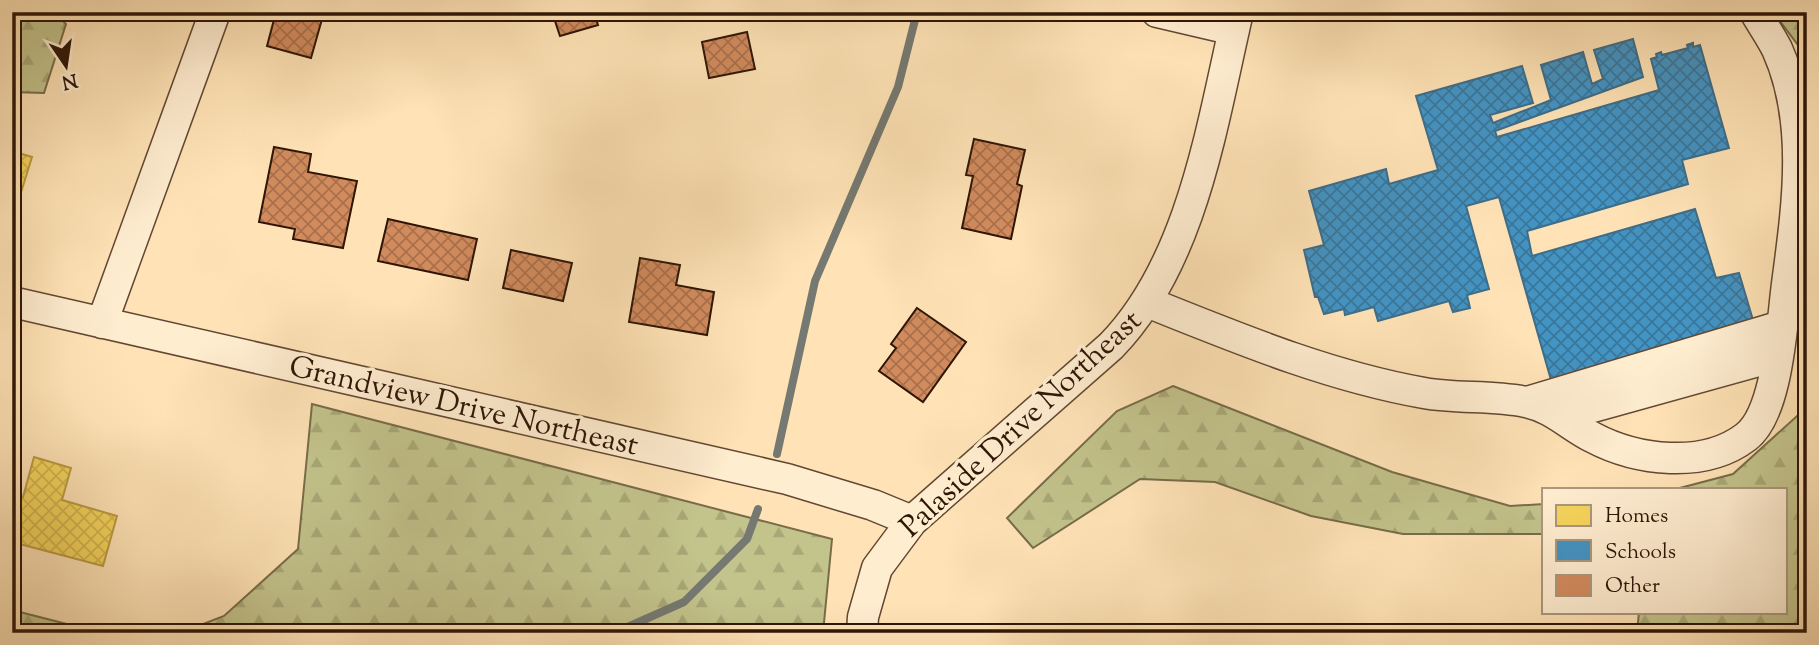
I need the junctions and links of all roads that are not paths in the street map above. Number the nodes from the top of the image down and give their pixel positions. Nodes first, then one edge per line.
1 (215, 12) edge
2 (1157, 12) edge
3 (1755, 12) edge
4 (1236, 21) edge
5 (12, 302) edge
6 (1147, 302) junction
7 (102, 323) junction
8 (1781, 326) junction
9 (1776, 356) junction
10 (1527, 402) junction
11 (1560, 416) junction
12 (912, 521) junction
13 (862, 633) edge

1 - 7 street
2 - 4 street
3 - 8 street
4 - 6 street, Palaside Drive Northeast
5 - 7 street, Grandview Drive Northeast
6 - 10 street
6 - 12 street, Palaside Drive Northeast
7 - 12 street, Grandview Drive Northeast
8 - 9 street
8 - 10 street
9 - 11 street
9 - 11 street
10 - 11 street
12 - 13 street, Palaside Drive Northeast

